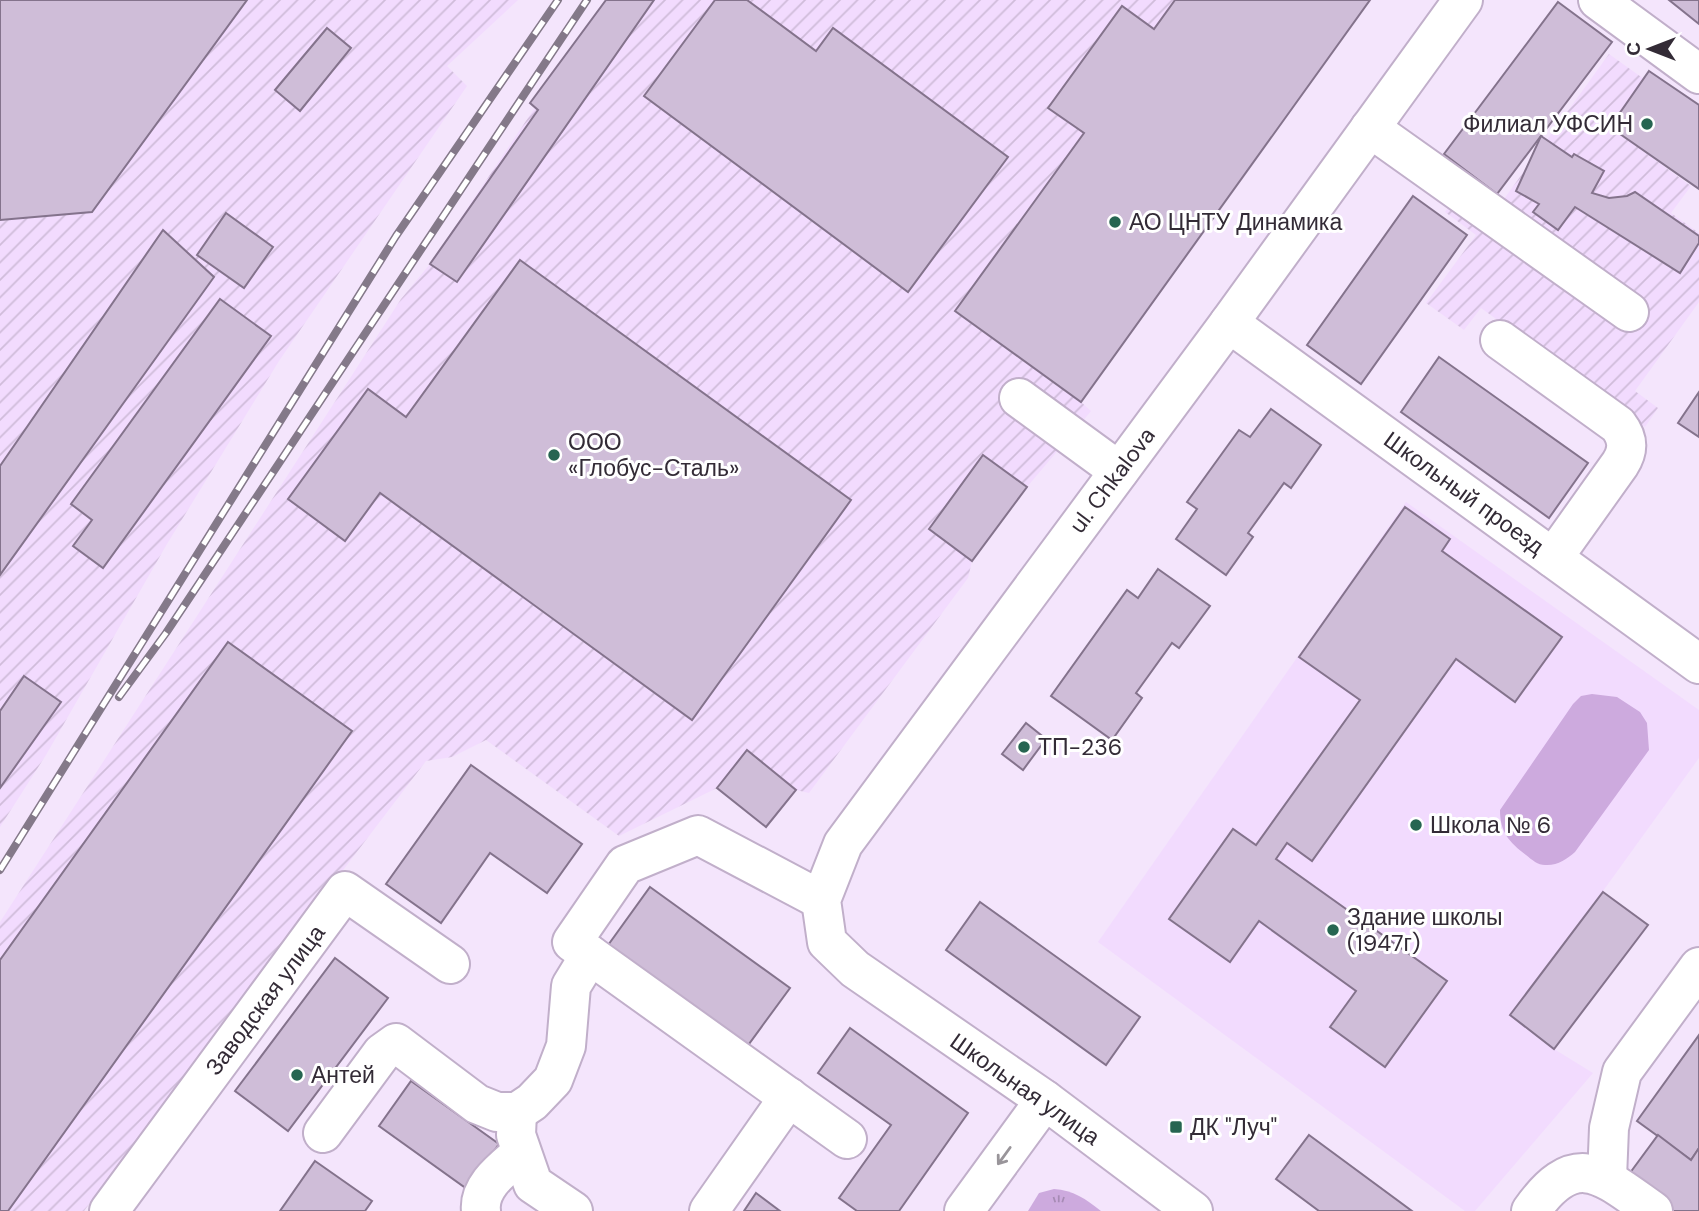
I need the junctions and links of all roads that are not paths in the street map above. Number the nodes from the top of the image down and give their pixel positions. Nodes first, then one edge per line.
1 (1464, 0) edge
2 (1598, 0) edge
3 (1699, 74) edge
4 (1370, 128) junction
5 (1629, 312) dead end
6 (1229, 323) junction
7 (1500, 340) dead end
8 (1018, 398) dead end
9 (1119, 471) junction
10 (1553, 558) junction
11 (1699, 664) edge
12 (821, 900) junction
13 (581, 948) junction
14 (450, 964) dead end
15 (1699, 967) edge
16 (855, 969) joint
17 (789, 1097) junction
18 (1045, 1100) junction
19 (517, 1112) junction
20 (323, 1133) dead end
21 (847, 1139) dead end
22 (521, 1153) junction
23 (1607, 1178) junction
24 (971, 1208) edge
25 (476, 1210) edge
26 (109, 1211) edge
27 (573, 1211) edge
28 (709, 1211) edge
29 (1193, 1211) edge
30 (1531, 1211) edge
31 (1653, 1211) edge

1 - 4 street, ul. Chkalova
2 - 3 street
4 - 5 street
4 - 6 street, ul. Chkalova
6 - 9 street, ul. Chkalova
6 - 10 street, Школьный проезд
7 - 10 street
8 - 9 street
9 - 12 street, ul. Chkalova
10 - 11 street, Школьный проезд
12 - 13 street
12 - 16 street, ul. Chkalova
13 - 17 street
13 - 19 street
14 - 26 street, Заводская улица
15 - 23 street
16 - 18 street, Школьная улица
17 - 21 street
17 - 28 street
18 -> 24 street
18 - 29 street, Школьная улица
19 - 20 street
19 - 22 street
22 - 25 street
22 - 27 street
23 - 30 street
23 - 31 street

